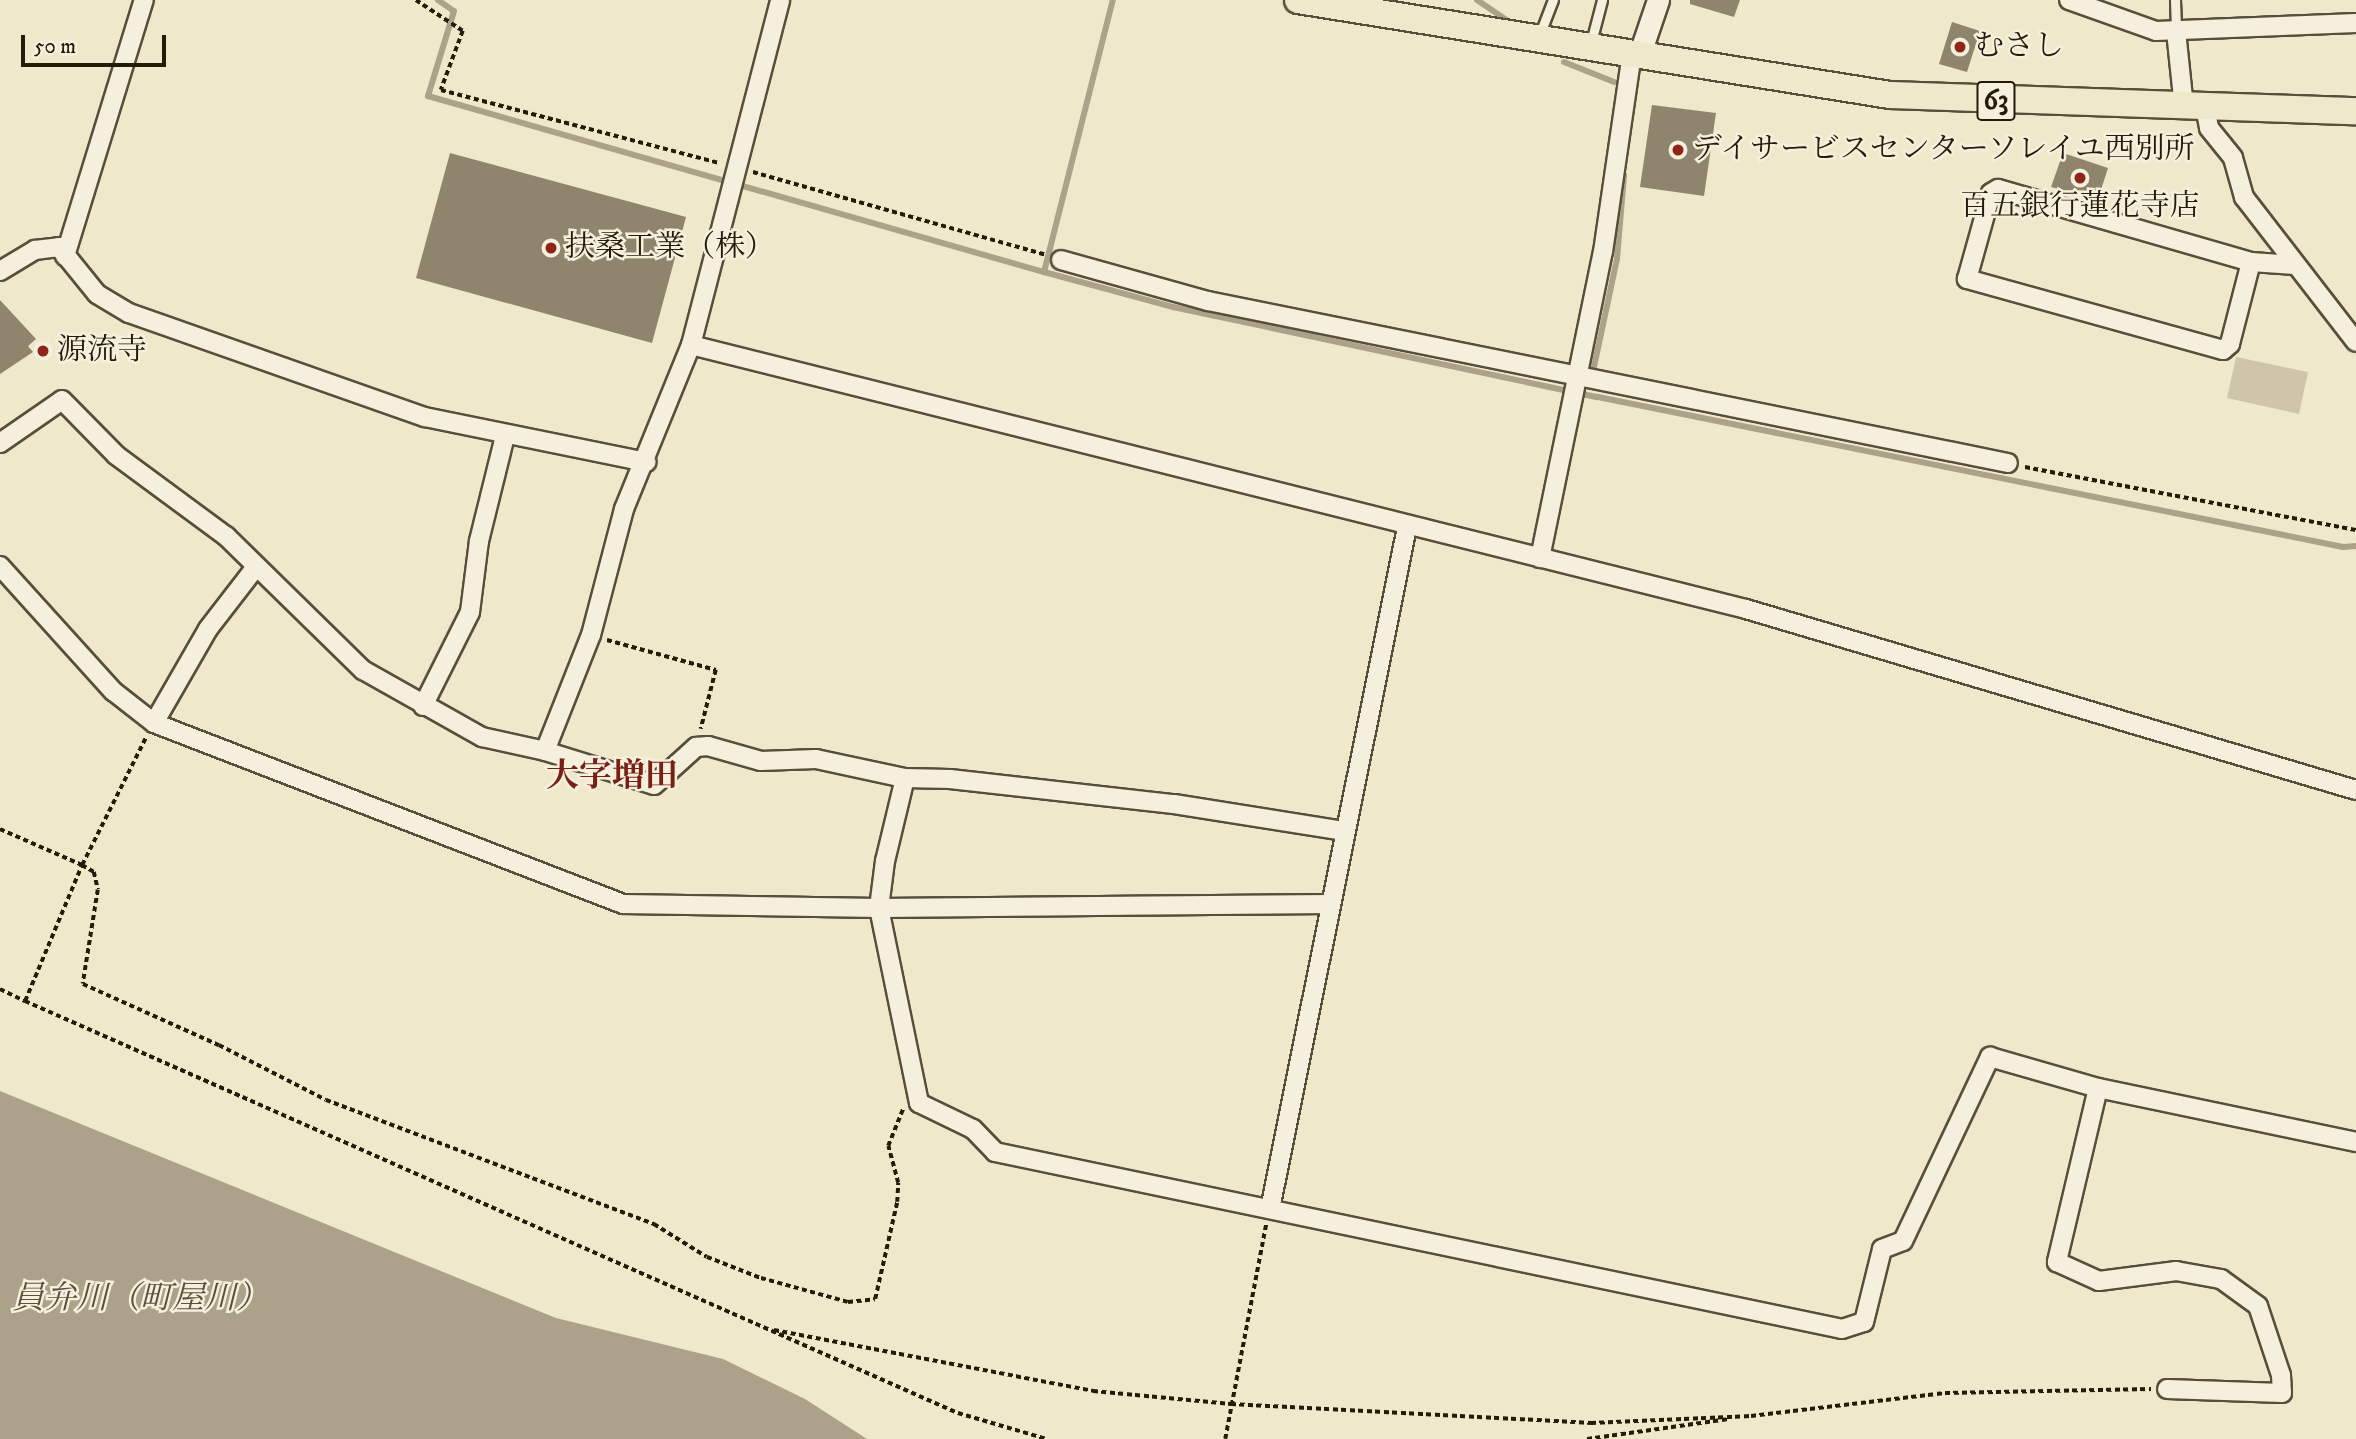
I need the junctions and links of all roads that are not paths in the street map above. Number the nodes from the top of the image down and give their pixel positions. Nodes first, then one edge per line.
1 (144, 0) edge
2 (780, 0) edge
3 (1298, 0) edge
4 (1553, 0) edge
5 (1602, 0) edge
6 (1658, 0) edge
7 (2069, 0) edge
8 (2175, 0) edge
9 (2356, 23) edge
10 (2176, 31) junction
11 (1538, 37) junction
12 (1590, 46) junction
13 (1636, 52) junction
14 (2194, 107) junction
15 (2356, 111) edge
16 (65, 256) junction
17 (1061, 260) dead end
18 (2251, 262) junction
19 (2295, 265) junction
20 (0, 271) edge
21 (2356, 342) edge
22 (691, 345) junction
23 (1577, 378) junction
24 (505, 436) junction
25 (0, 443) edge
26 (646, 462) junction
27 (2008, 464) road end
28 (1407, 527) junction
29 (1540, 558) junction
30 (0, 566) edge
31 (256, 567) junction
32 (423, 706) junction
33 (153, 723) junction
34 (545, 751) junction
35 (905, 778) junction
36 (2356, 790) edge
37 (1345, 831) junction
38 (1331, 904) junction
39 (879, 908) junction
40 (2098, 1088) junction
41 (2356, 1142) edge
42 (1270, 1209) junction
43 (2167, 1389) road end

1 - 16 street
2 - 22 street
3 - 11 main road, 63
4 - 11 lane
5 - 12 lane
6 - 13 street
7 - 10 street
8 - 10 lane
9 - 10 street
10 - 14 street
11 - 12 main road, 63
12 - 13 main road, 63
13 - 14 main road, 63
13 - 23 street
14 - 15 main road, 63
14 - 19 street
16 - 20 street
16 - 24 street
17 - 23 street
18 - 18 street
18 - 19 street
19 - 21 street
22 - 26 street
22 - 28 street
23 - 27 street
23 - 29 street
24 - 26 street
24 - 32 street
25 - 31 street
26 - 34 street
28 - 29 street
28 - 37 street
29 - 36 street
30 - 33 street
31 - 32 street
31 - 33 street
32 - 34 street
33 - 39 street
34 - 35 street
35 - 37 street
35 - 39 street
37 - 38 street
38 - 39 street
38 - 42 street
39 - 42 street
40 - 41 street
40 - 42 street
40 - 43 street

